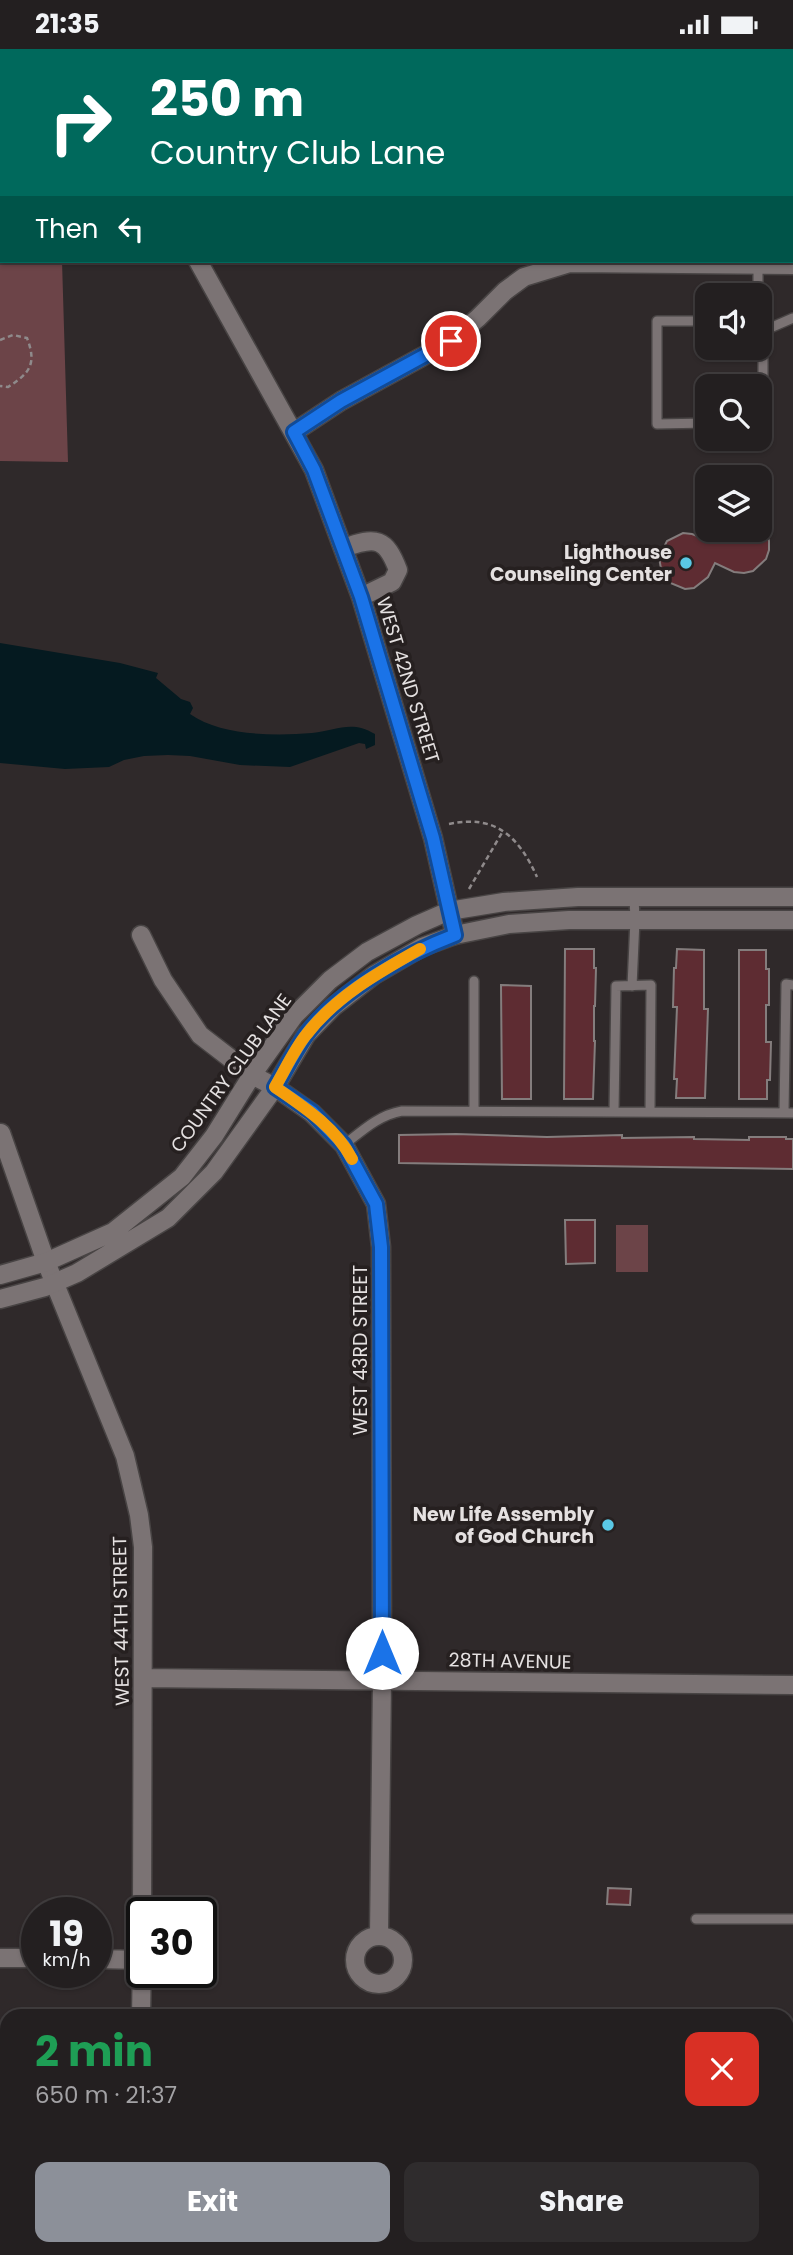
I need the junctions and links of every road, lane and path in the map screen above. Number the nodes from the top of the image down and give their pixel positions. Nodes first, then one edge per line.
1 (199, 263) edge
2 (791, 264) edge
3 (758, 265) junction
4 (758, 283) edge
5 (793, 318) edge
6 (695, 321) edge
7 (0, 340) edge
8 (763, 374) edge
9 (0, 386) edge
10 (695, 423) edge
11 (294, 432) junction
12 (344, 548) junction
13 (361, 597) junction
14 (449, 824) dead end
15 (503, 831) junction
16 (537, 877) dead end
17 (469, 889) dead end
18 (634, 897) junction
19 (793, 897) edge
20 (449, 911) junction
21 (793, 919) edge
22 (635, 920) junction
23 (455, 935) junction
24 (142, 936) dead end
25 (474, 981) dead end
26 (793, 985) edge
27 (632, 986) junction
28 (252, 1075) junction
29 (275, 1087) junction
30 (474, 1111) junction
31 (614, 1111) junction
32 (650, 1112) junction
33 (789, 1113) edge
34 (1, 1133) edge
35 (344, 1145) junction
36 (46, 1262) junction
37 (0, 1275) edge
38 (55, 1283) junction
39 (0, 1299) edge
40 (143, 1678) junction
41 (382, 1680) junction
42 (793, 1685) edge
43 (142, 1897) edge
44 (696, 1919) dead end
45 (793, 1919) edge
46 (379, 1935) dead end
47 (0, 1958) edge
48 (21, 1958) edge
49 (142, 1988) edge
50 (141, 2009) edge

1 - 11 street, WEST 42ND STREET
2 - 3 street
3 - 4 lane
3 - 11 street
5 - 8 lane
6 - 10 lane
7 - 9 path
11 - 12 street, WEST 42ND STREET
12 - 13 street, WEST 42ND STREET
12 - 13 street
13 - 20 street, WEST 42ND STREET
14 - 15 path
15 - 16 path
15 - 17 path
18 - 19 street, COUNTRY CLUB LANE
18 - 20 street, COUNTRY CLUB LANE
18 - 22 lane
20 - 23 street, WEST 42ND STREET
20 - 28 street, COUNTRY CLUB LANE
21 - 22 street, COUNTRY CLUB LANE
22 - 23 street, COUNTRY CLUB LANE
22 - 27 lane
23 - 29 street, COUNTRY CLUB LANE
24 - 28 street, WEST 43RD STREET
25 - 30 lane
26 - 33 lane
27 - 31 lane
27 - 32 lane
28 - 29 street, WEST 43RD STREET
28 - 36 street, COUNTRY CLUB LANE
29 - 35 street, WEST 43RD STREET
29 - 38 street, COUNTRY CLUB LANE
30 - 31 lane
30 - 35 lane
31 - 32 lane
32 - 33 lane
34 - 36 street, WEST 44TH STREET
35 - 41 street, WEST 43RD STREET
36 - 37 street, COUNTRY CLUB LANE
36 - 38 street, WEST 44TH STREET
38 - 39 street, COUNTRY CLUB LANE
38 - 40 street, WEST 44TH STREET
40 - 41 street, 28TH AVENUE
40 - 43 street, WEST 44TH STREET
41 - 42 street, 28TH AVENUE
41 - 46 street, WEST 43RD STREET
44 - 45 lane
47 - 48 street
49 - 50 street

